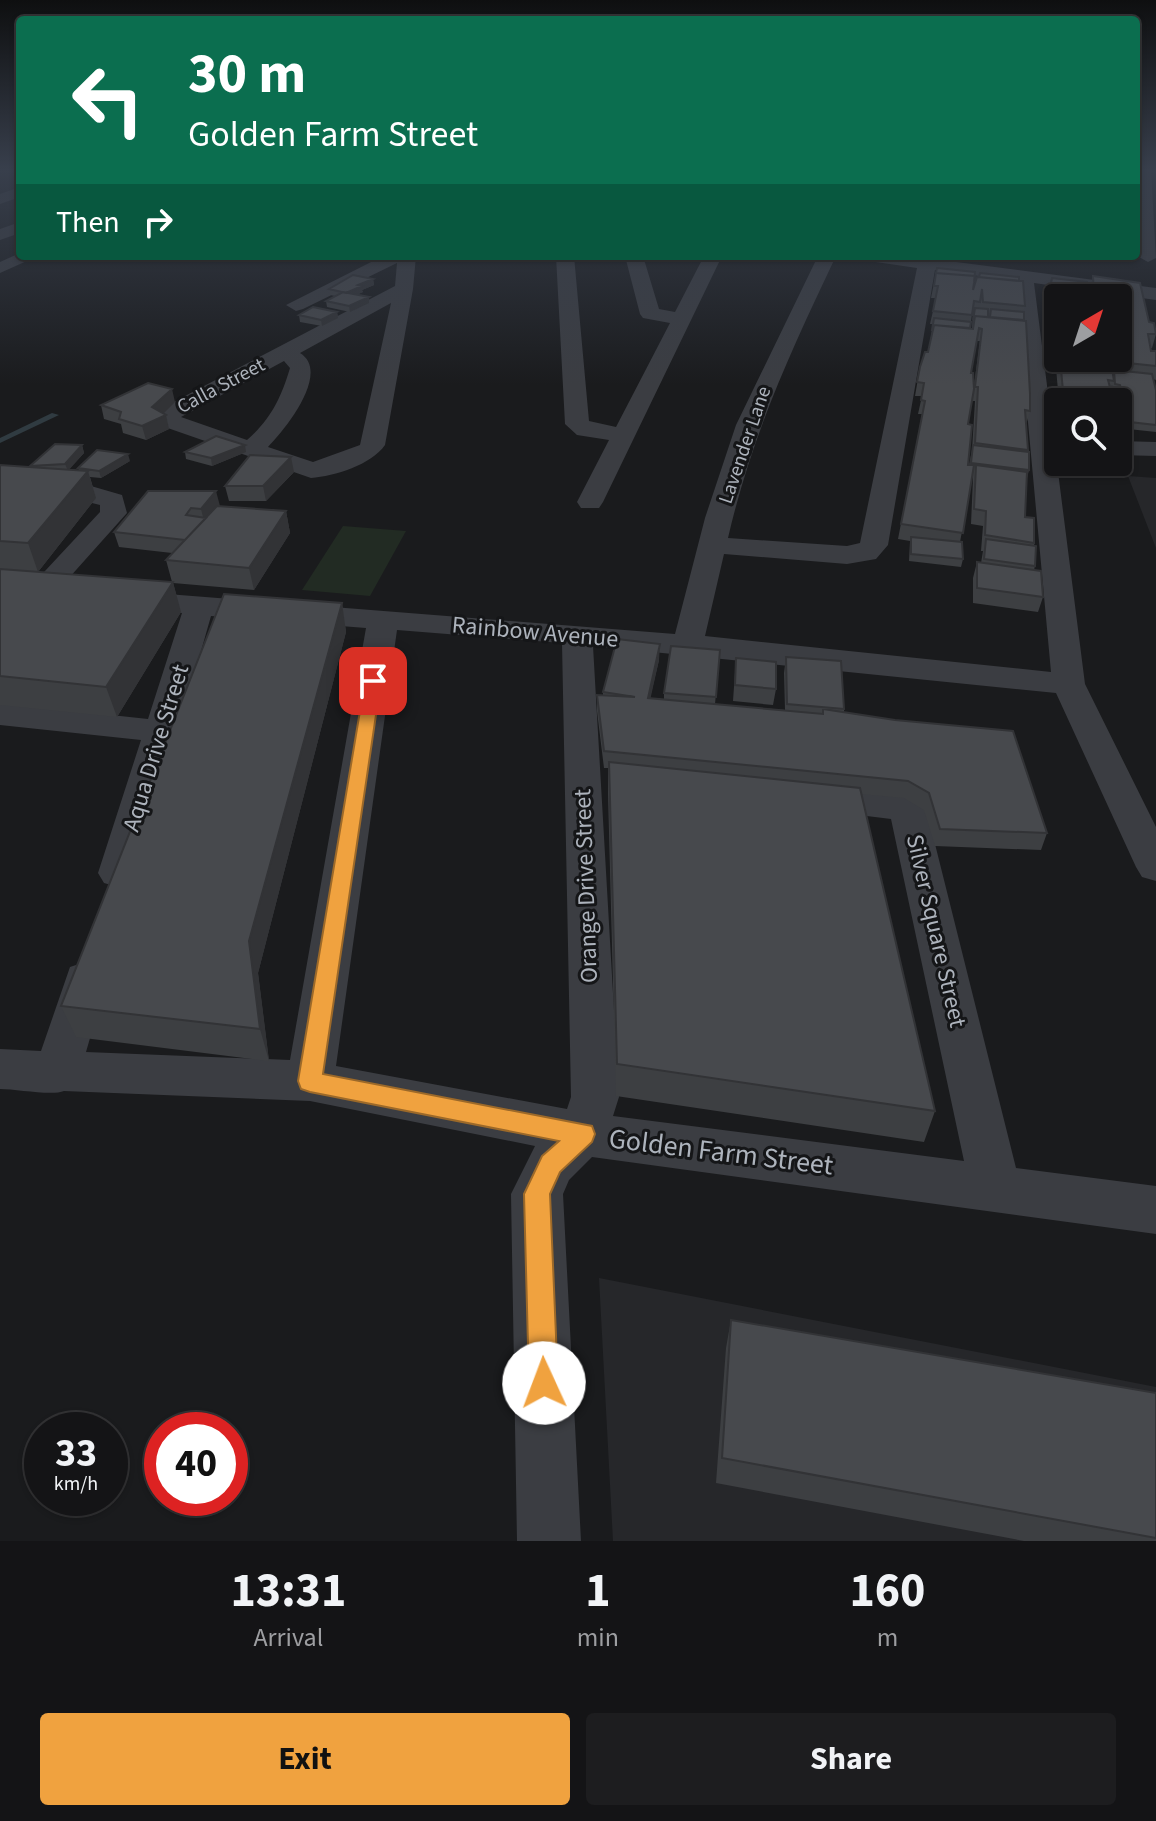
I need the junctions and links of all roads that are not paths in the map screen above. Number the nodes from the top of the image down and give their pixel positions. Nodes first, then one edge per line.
1 (19, 260) edge
2 (389, 260) edge
3 (407, 260) edge
4 (565, 260) edge
5 (635, 260) edge
6 (711, 260) edge
7 (825, 260) edge
8 (898, 260) edge
9 (927, 264) junction
10 (0, 268) edge
11 (1024, 277) junction
12 (404, 289) junction
13 (1155, 300) edge
14 (296, 305) dead end
15 (684, 319) junction
16 (284, 352) junction
17 (1044, 407) edge
18 (623, 435) junction
19 (1132, 448) edge
20 (1156, 449) edge
21 (250, 450) junction
22 (1052, 476) edge
23 (0, 487) edge
24 (590, 502) dead end
25 (712, 545) junction
26 (73, 595) edge
27 (104, 598) edge
28 (199, 606) junction
29 (383, 619) junction
30 (577, 636) junction
31 (688, 644) junction
32 (1069, 684) junction
33 (0, 714) edge
34 (160, 731) junction
35 (783, 795) edge
36 (1156, 867) edge
37 (0, 1069) edge
38 (57, 1074) junction
39 (310, 1081) junction
40 (583, 1134) junction
41 (995, 1187) junction
42 (1156, 1210) edge
43 (549, 1541) edge

1 - 10 street
2 - 14 street
3 - 12 street, Calla Street
4 - 18 street
5 - 15 street
6 - 15 street
7 - 25 street, Lavender Lane
8 - 9 street
9 - 11 street
9 - 25 street
11 - 13 street
11 - 17 street
12 - 16 street, Calla Street
12 - 21 street, Calla Street
15 - 18 street
16 - 21 street
16 - 21 street, Calla Street
18 - 24 street
19 - 20 street
22 - 32 street
23 - 26 street
25 - 31 street, Lavender Lane
27 - 28 street, Rainbow Avenue
28 - 29 street, Rainbow Avenue
28 - 34 street, Aqua Drive Street
29 - 30 street, Rainbow Avenue
29 - 39 street
30 - 31 street, Rainbow Avenue
30 - 40 street, Orange Drive Street
31 - 32 street, Rainbow Avenue
32 - 36 street
33 - 34 street
34 - 38 street, Aqua Drive Street
35 - 41 street, Silver Square Street
37 - 38 street, Golden Farm Street
38 - 39 street, Golden Farm Street
39 - 40 street, Golden Farm Street
40 - 41 street, Golden Farm Street
40 - 43 street
41 - 42 street, Golden Farm Street

